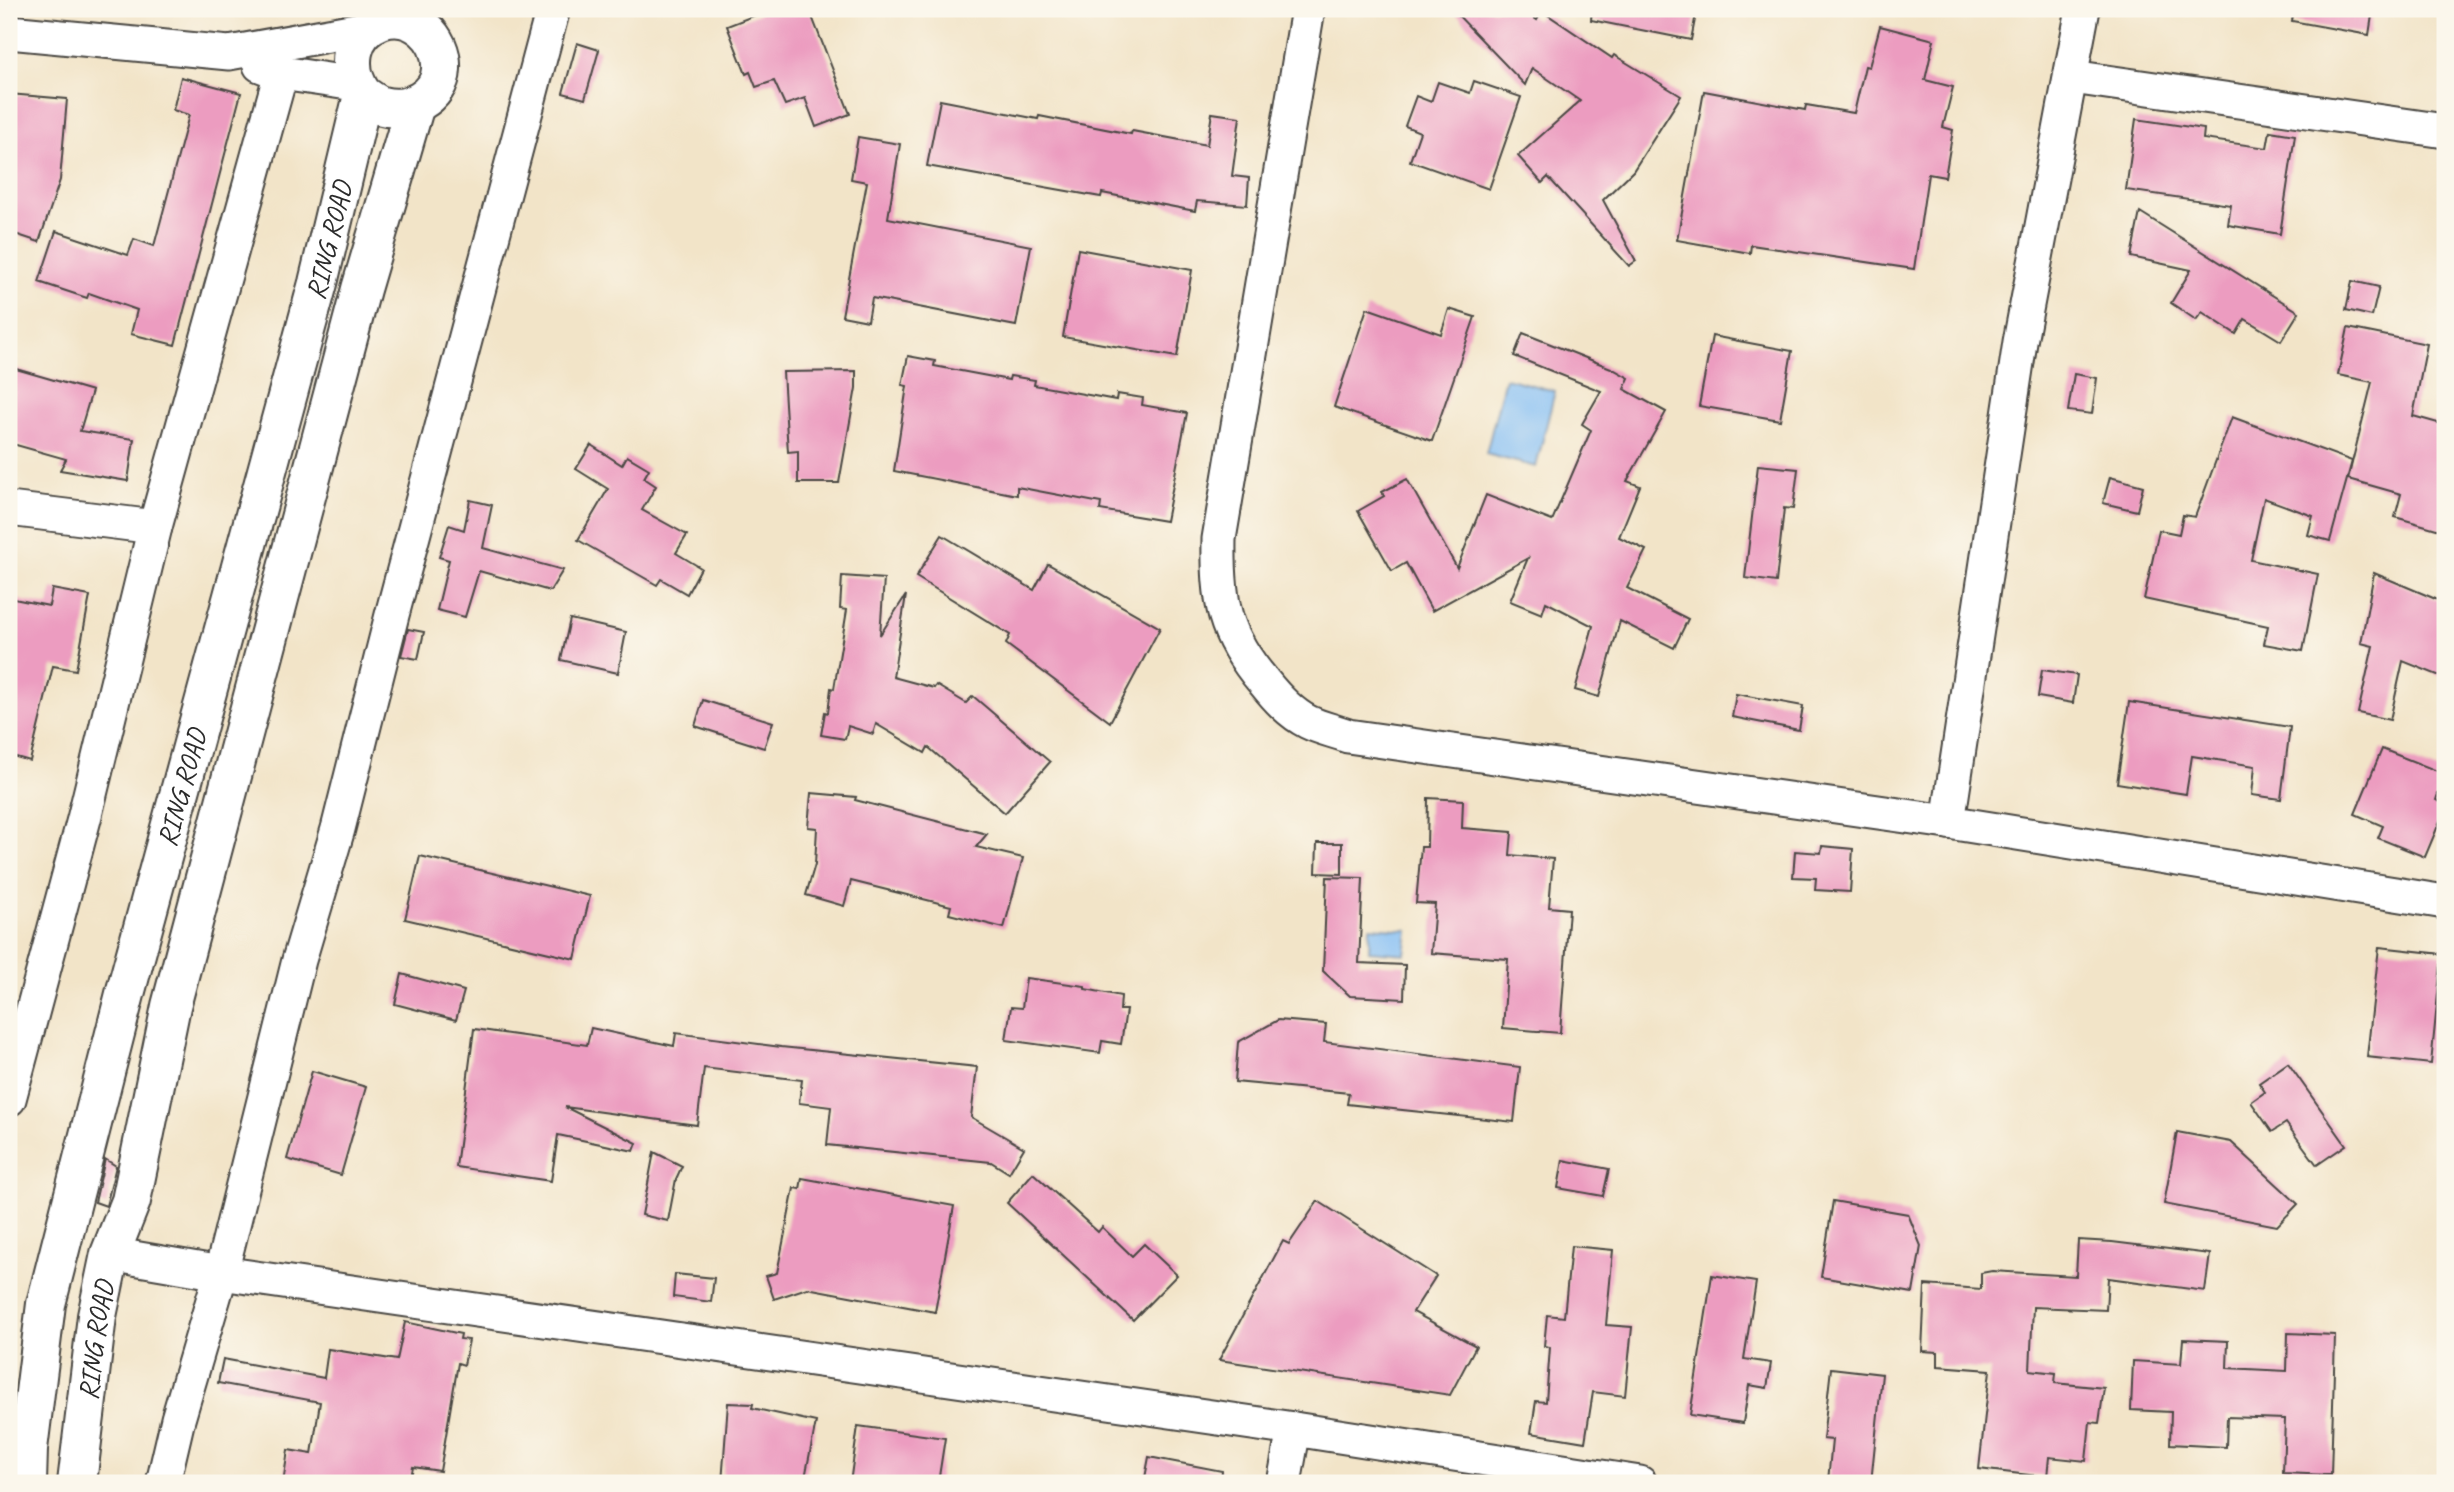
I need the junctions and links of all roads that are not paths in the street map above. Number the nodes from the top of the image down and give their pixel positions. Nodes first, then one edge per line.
1 (10, 9) edge
2 (553, 9) edge
3 (1308, 9) edge
4 (2083, 9) edge
5 (9, 16) edge
6 (378, 19) edge
7 (431, 20) edge
8 (9, 32) edge
9 (229, 53) junction
10 (281, 73) junction
11 (2072, 77) junction
12 (359, 90) junction
13 (415, 105) junction
14 (2445, 131) edge
15 (9, 509) edge
16 (155, 527) junction
17 (1948, 822) junction
18 (2445, 902) edge
19 (9, 1099) edge
20 (110, 1254) junction
21 (221, 1273) junction
22 (1294, 1429) junction
23 (27, 1483) edge
24 (78, 1483) edge
25 (163, 1483) edge
26 (1284, 1483) edge
27 (1640, 1483) edge

1 - 5 street
2 - 21 street
3 - 17 street
4 - 11 street
6 - 7 main road, RING ROAD
6 - 9 street
6 - 12 main road, RING ROAD
7 - 13 main road, RING ROAD
8 - 9 street
9 - 10 street
10 - 12 street
10 - 16 street
11 - 14 street
11 - 17 street
12 - 13 main road
12 - 23 main road, RING ROAD
13 - 20 main road, RING ROAD
15 - 16 street
16 - 19 street
17 - 18 street
20 - 21 street
20 - 24 main road, RING ROAD
21 - 22 street
21 - 25 street
22 - 26 street
22 - 27 street

